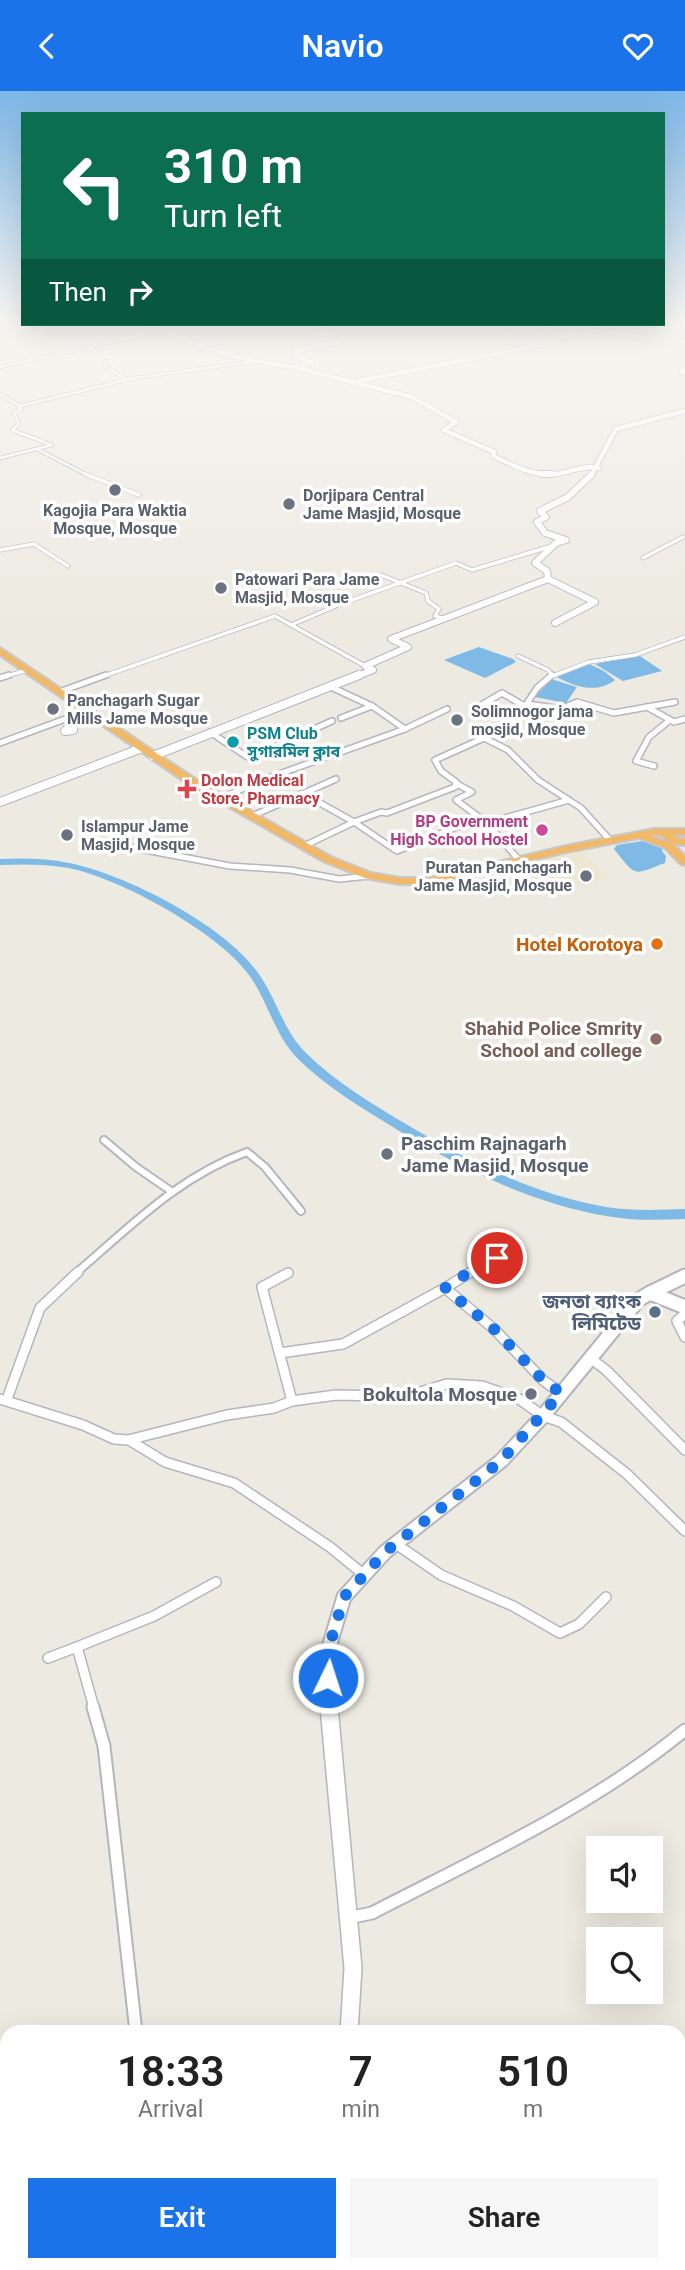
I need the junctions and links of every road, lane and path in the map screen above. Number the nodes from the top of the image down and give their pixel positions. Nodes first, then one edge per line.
1 (17, 422) edge
2 (455, 422) edge
3 (644, 422) edge
4 (37, 449) junction
5 (0, 458) edge
6 (599, 468) junction
7 (139, 495) dead end
8 (684, 540) edge
9 (552, 546) junction
10 (0, 550) edge
11 (643, 558) dead end
12 (68, 566) dead end
13 (382, 575) dead end
14 (548, 579) junction
15 (403, 583) junction
16 (441, 618) junction
17 (555, 623) dead end
18 (290, 625) junction
19 (685, 637) edge
20 (0, 651) edge
21 (518, 656) dead end
22 (364, 669) junction
23 (28, 670) junction
24 (552, 675) junction
25 (0, 678) edge
26 (331, 687) junction
27 (59, 692) junction
28 (675, 702) dead end
29 (372, 706) junction
30 (526, 706) junction
31 (478, 707) dead end
32 (647, 708) junction
33 (447, 709) dead end
34 (87, 711) junction
35 (341, 718) dead end
36 (685, 719) edge
37 (670, 720) junction
38 (332, 721) dead end
39 (58, 722) junction
40 (67, 729) dead end
41 (405, 729) junction
42 (210, 732) junction
43 (484, 738) junction
44 (0, 743) edge
45 (142, 748) junction
46 (153, 756) junction
47 (654, 767) dead end
48 (336, 779) dead end
49 (457, 784) junction
50 (302, 793) junction
51 (221, 798) junction
52 (569, 800) junction
53 (0, 802) edge
54 (252, 816) junction
55 (354, 822) junction
56 (487, 823) junction
57 (678, 836) edge
58 (646, 838) junction
59 (610, 840) junction
60 (124, 846) dead end
61 (304, 846) junction
62 (519, 860) junction
63 (685, 862) edge
64 (369, 876) junction
65 (104, 1140) dead end
66 (171, 1191) junction
67 (300, 1211) dead end
68 (288, 1273) dead end
69 (516, 1275) dead end
70 (685, 1276) edge
71 (445, 1288) junction
72 (650, 1293) junction
73 (685, 1307) edge
74 (685, 1314) edge
75 (685, 1337) edge
76 (280, 1353) junction
77 (589, 1358) junction
78 (561, 1393) junction
79 (3, 1399) edge
80 (292, 1401) junction
81 (543, 1416) junction
82 (128, 1440) junction
83 (685, 1450) edge
84 (685, 1531) edge
85 (396, 1543) junction
86 (363, 1574) junction
87 (216, 1582) dead end
88 (606, 1597) dead end
89 (77, 1647) junction
90 (48, 1658) dead end
91 (685, 1730) edge
92 (348, 1918) junction
93 (135, 2025) edge
94 (349, 2025) edge

1 - 4 street
2 - 6 street
3 - 6 street
4 - 5 street
4 - 7 street
6 - 9 street
8 - 11 street
9 - 14 street
9 - 15 street
10 - 12 street
13 - 15 street
14 - 16 street
14 - 17 street
15 - 16 street
15 - 18 street
16 - 22 street
18 - 22 street
18 - 27 street
19 - 24 street
20 - 23 highway
21 - 24 street
22 - 26 street
23 - 25 street
23 - 27 highway
24 - 30 street
26 - 29 street
26 - 42 street
27 - 34 highway
28 - 32 street
29 - 35 street
29 - 41 street
30 - 31 street
30 - 32 street
30 - 43 street
32 - 37 street
33 - 41 street
34 - 39 street
34 - 45 highway
36 - 37 street
37 - 47 street
38 - 42 street
39 - 40 street
39 - 44 street
41 - 51 street
42 - 46 street
43 - 49 street
43 - 52 street
45 - 46 highway
45 - 53 street
46 - 51 highway
48 - 50 street
49 - 55 street
49 - 56 street
50 - 54 street
50 - 55 street
51 - 54 highway
52 - 56 street
52 - 59 street
54 - 61 highway
55 - 56 street
55 - 61 street
56 - 62 street
57 - 58 highway
58 - 59 highway
58 - 63 highway
59 - 62 highway
60 - 64 street
61 - 64 highway
62 - 64 highway
65 - 66 street
66 - 67 street
66 - 79 street
68 - 76 street
69 - 71 street
70 - 72 street
71 - 76 street
71 - 78 street
72 - 73 street
72 - 77 street
74 - 75 street
76 - 80 street
77 - 78 street
77 - 83 street
78 - 81 street
79 - 82 street
80 - 81 street
80 - 82 street
81 - 84 street
81 - 85 street
82 - 86 street
85 - 86 street
85 - 88 street
86 - 92 street
87 - 89 street
89 - 90 street
89 - 93 street
91 - 92 street
92 - 94 street

